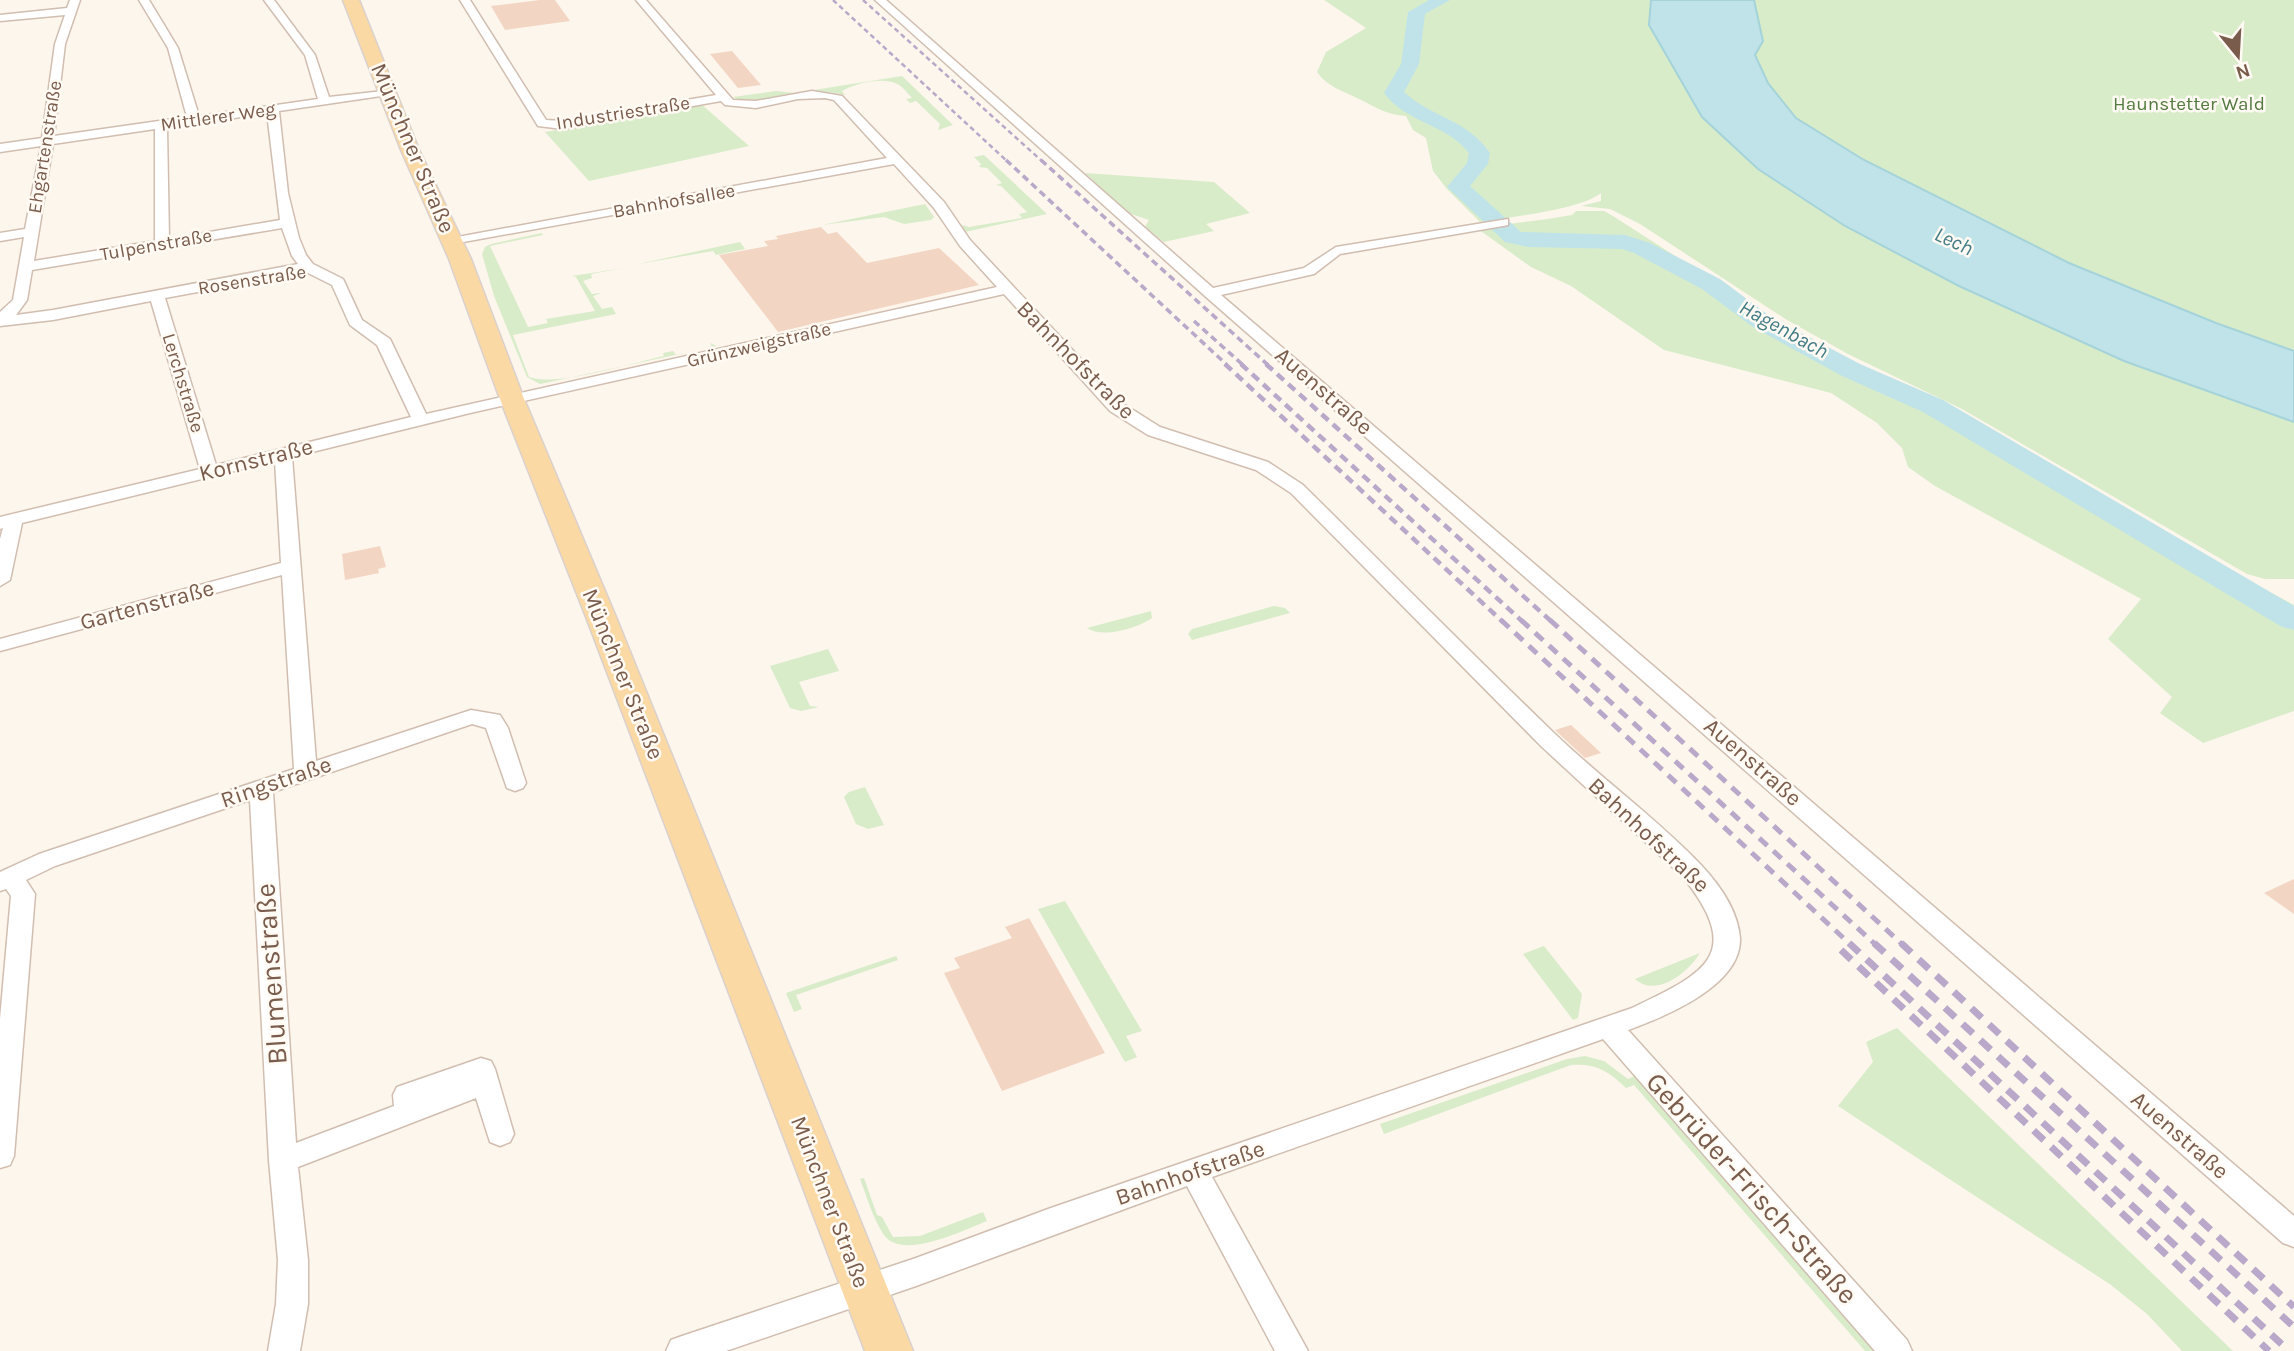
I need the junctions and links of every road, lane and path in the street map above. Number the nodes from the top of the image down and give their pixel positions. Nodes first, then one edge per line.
1 (144, 0) edge
2 (269, 0) edge
3 (351, 0) edge
4 (465, 0) edge
5 (641, 0) edge
6 (880, 0) edge
7 (73, 6) edge
8 (0, 18) edge
9 (388, 93) junction
10 (722, 97) junction
11 (325, 102) junction
12 (273, 109) junction
13 (194, 120) junction
14 (162, 125) junction
15 (48, 141) junction
16 (0, 148) edge
17 (896, 160) junction
18 (1503, 222) dead end
19 (288, 223) junction
20 (32, 232) junction
21 (0, 237) edge
22 (452, 242) junction
23 (162, 244) junction
24 (26, 267) junction
25 (307, 267) junction
26 (1007, 289) junction
27 (1210, 293) junction
28 (157, 296) junction
29 (0, 320) edge
30 (512, 399) junction
31 (421, 420) junction
32 (283, 453) junction
33 (209, 471) junction
34 (7, 521) edge
35 (293, 566) junction
36 (0, 580) edge
37 (0, 645) edge
38 (306, 772) junction
39 (515, 783) dead end
40 (261, 787) junction
41 (5, 880) edge
42 (1608, 1026) junction
43 (500, 1135) dead end
44 (0, 1156) edge
45 (283, 1160) junction
46 (1194, 1171) junction
47 (2294, 1234) edge
48 (863, 1289) junction
49 (284, 1351) edge
50 (682, 1351) edge
51 (889, 1351) edge
52 (1292, 1351) edge
53 (1896, 1351) edge

1 - 13 street
2 - 11 street
3 - 9 main road, Münchner Straße
4 - 10 street, Industriestraße
5 - 10 street, Industriestraße
6 - 27 street, Auenstraße
7 - 8 street
7 - 15 street, Ehgartenstraße
9 - 11 street, Mittlerer Weg
9 - 22 main road, Münchner Straße
10 - 17 street, Bahnhofstraße
11 - 12 street, Mittlerer Weg
12 - 13 street, Mittlerer Weg
12 - 19 street
13 - 14 street, Mittlerer Weg
14 - 15 street, Mittlerer Weg
14 - 23 street
15 - 16 street, Mittlerer Weg
15 - 20 street, Ehgartenstraße
17 - 22 street, Bahnhofsallee
17 - 26 street, Bahnhofstraße
18 - 27 street
19 - 23 street, Tulpenstraße
19 - 25 street
20 - 21 street
20 - 24 street, Ehgartenstraße
22 - 30 main road, Münchner Straße
23 - 24 street, Tulpenstraße
24 - 29 street, Ehgartenstraße
25 - 28 street, Rosenstraße
25 - 31 street, Rosenstraße
26 - 30 street, Grünzweigstraße
26 - 42 street, Bahnhofstraße
27 - 47 street, Auenstraße
28 - 29 street, Rosenstraße
28 - 33 street, Lerchstraße
30 - 31 street, Kornstraße
30 - 48 main road, Münchner Straße
31 - 32 street, Kornstraße
32 - 33 street, Kornstraße
32 - 35 street
33 - 34 street, Kornstraße
34 - 36 street
35 - 37 street, Gartenstraße
35 - 38 street
38 - 39 street, Ringstraße
38 - 40 street, Ringstraße
40 - 41 street, Ringstraße
40 - 45 street, Blumenstraße
41 - 44 street
42 - 46 street, Bahnhofstraße
42 - 53 street, Gebrüder-Frisch-Straße
43 - 45 street
45 - 49 street, Blumenstraße
46 - 48 street, Bahnhofstraße
46 - 52 street
48 - 50 street, Bahnhofstraße
48 - 51 main road, Münchner Straße

